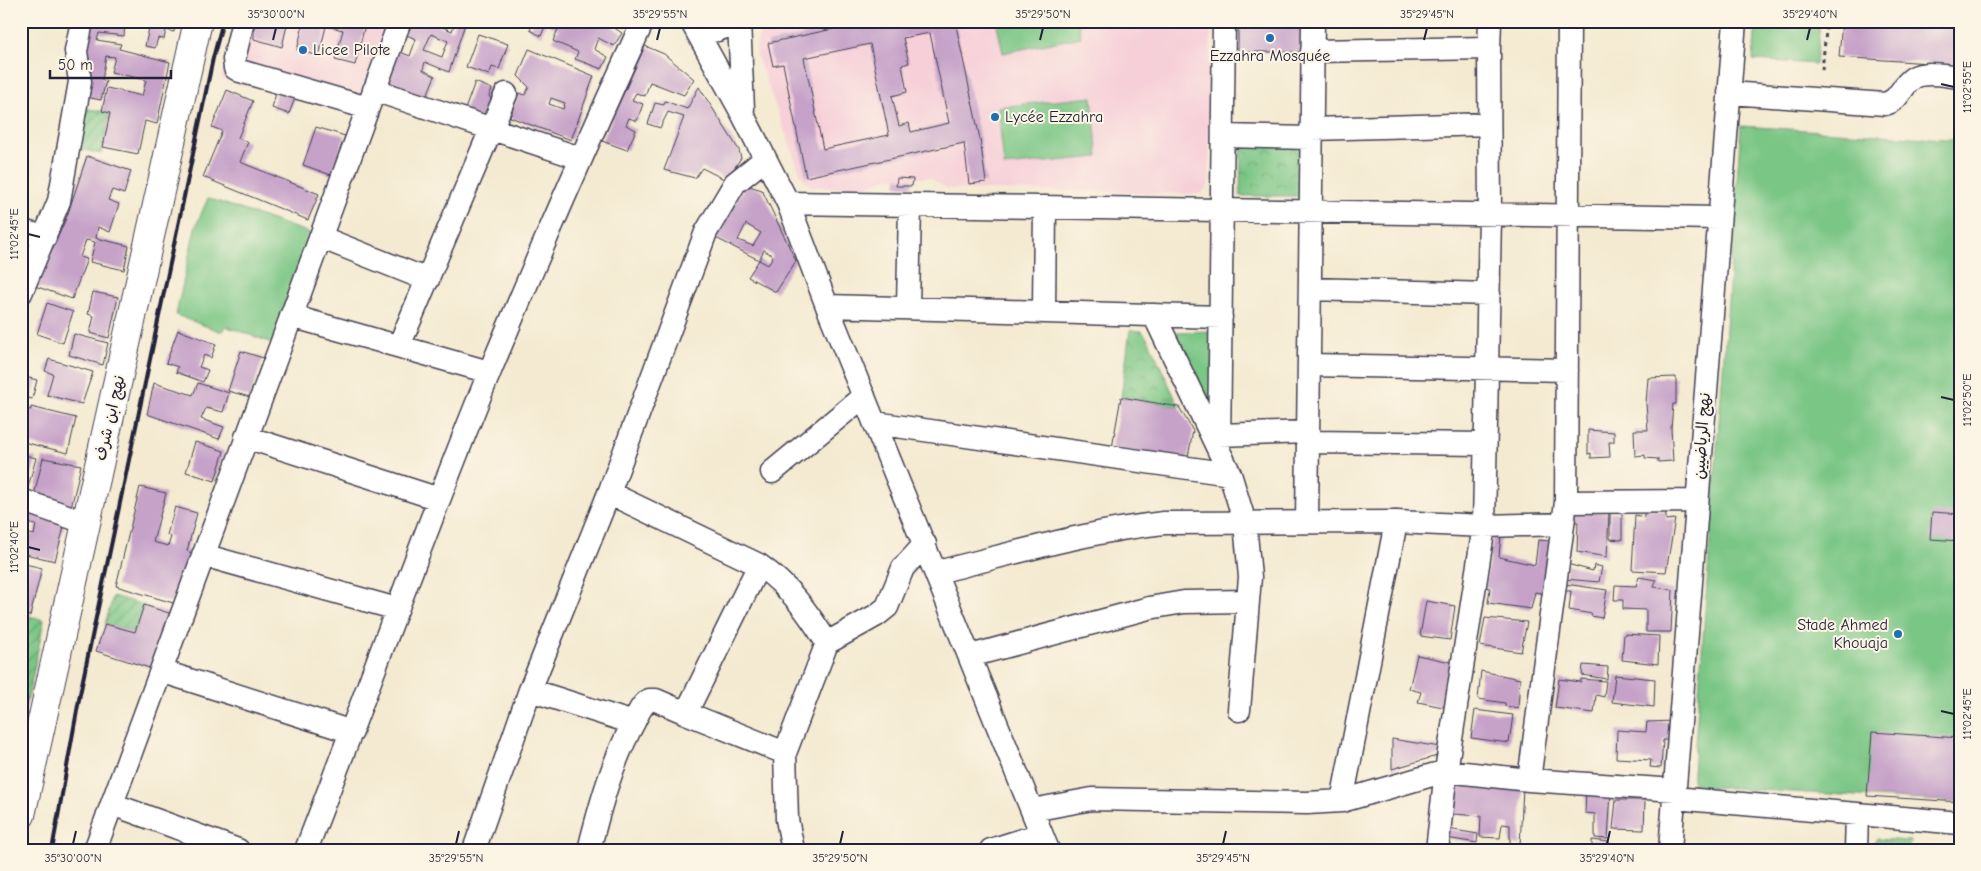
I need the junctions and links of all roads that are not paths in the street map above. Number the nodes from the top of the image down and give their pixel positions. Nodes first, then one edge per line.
1 (82, 21) edge
2 (198, 21) edge
3 (243, 21) edge
4 (400, 21) edge
5 (644, 21) edge
6 (692, 21) edge
7 (733, 21) edge
8 (739, 21) edge
9 (1224, 21) edge
10 (1312, 21) edge
11 (1490, 21) edge
12 (1569, 21) edge
13 (1734, 21) edge
14 (1489, 48) junction
15 (1312, 51) junction
16 (1960, 77) edge
17 (1729, 93) junction
18 (506, 94) dead end
19 (371, 99) junction
20 (743, 115) junction
21 (1489, 124) junction
22 (491, 129) junction
23 (1311, 134) junction
24 (1223, 136) junction
25 (580, 158) junction
26 (765, 159) junction
27 (788, 202) junction
28 (910, 205) junction
29 (1045, 207) junction
30 (1222, 210) junction
31 (1311, 212) junction
32 (1490, 215) junction
33 (1569, 215) junction
34 (1719, 218) junction
35 (21, 231) edge
36 (45, 237) junction
37 (320, 237) junction
38 (428, 280) junction
39 (1310, 289) junction
40 (21, 293) edge
41 (1489, 294) junction
42 (828, 306) junction
43 (908, 308) junction
44 (1044, 312) junction
45 (1154, 315) junction
46 (291, 316) junction
47 (1221, 317) junction
48 (399, 346) junction
49 (1309, 365) junction
50 (1488, 369) junction
51 (1567, 370) junction
52 (490, 372) junction
53 (864, 396) junction
54 (875, 423) junction
55 (1308, 437) junction
56 (246, 438) junction
57 (1219, 443) junction
58 (1485, 444) junction
59 (772, 472) dead end
60 (1230, 474) junction
61 (609, 493) junction
62 (439, 499) junction
63 (21, 500) edge
64 (1697, 501) junction
65 (1564, 513) junction
66 (1307, 522) junction
67 (1396, 522) junction
68 (87, 523) junction
69 (1245, 523) junction
70 (1484, 526) junction
71 (925, 544) junction
72 (203, 555) junction
73 (759, 565) junction
74 (937, 572) junction
75 (1247, 601) junction
76 (397, 609) junction
77 (827, 643) junction
78 (970, 656) junction
79 (160, 672) junction
80 (530, 690) junction
81 (1239, 710) dead end
82 (686, 713) junction
83 (633, 723) junction
84 (352, 732) junction
85 (30, 734) edge
86 (785, 753) junction
87 (1446, 771) junction
88 (1529, 780) junction
89 (1675, 794) junction
90 (1342, 801) junction
91 (112, 804) junction
92 (1032, 810) junction
93 (1857, 814) junction
94 (21, 815) edge
95 (1960, 823) edge
96 (1045, 842) edge
97 (95, 850) edge
98 (238, 850) edge
99 (306, 850) edge
100 (474, 850) edge
101 (589, 850) edge
102 (793, 850) edge
103 (991, 850) edge
104 (1437, 850) edge
105 (1670, 850) edge
106 (1856, 850) edge

1 - 36 street
2 - 68 main road, نهج ابن شرف
3 - 19 street
4 - 19 street
5 - 25 street
6 - 7 street
6 - 20 street
8 - 20 street
9 - 24 street
10 - 15 street
11 - 14 street
12 - 33 street
13 - 17 street, نهج الرياضيين
14 - 15 street
14 - 21 street
15 - 23 street
16 - 17 street
17 - 34 street, نهج الرياضيين
18 - 22 street
19 - 22 street
19 - 37 street
20 - 26 street
21 - 23 street
21 - 32 street
22 - 25 street
22 - 38 street
23 - 24 street
23 - 31 street
24 - 30 street
25 - 52 street
26 - 27 street
26 - 61 street
27 - 28 street
27 - 42 street
28 - 29 street
28 - 43 street
29 - 30 street
29 - 44 street
30 - 31 street
30 - 47 street
31 - 32 street
31 - 39 street
32 - 33 street
32 - 41 street
33 - 34 street
33 - 51 street
34 - 64 street, نهج الرياضيين
35 - 36 street
36 - 40 street
37 - 38 street
37 - 46 street
38 - 48 street
39 - 41 street
39 - 49 street
41 - 50 street
42 - 43 street
42 - 53 street
43 - 44 street
44 - 45 street
45 - 47 street
45 - 57 street
46 - 48 street
46 - 56 street
47 - 57 street
48 - 52 street
49 - 50 street
49 - 55 street
50 - 51 street
50 - 58 street
51 - 65 street
52 - 62 street
53 - 54 street
53 - 59 street
54 - 60 street
54 - 71 street
55 - 57 street
55 - 58 street
55 - 66 street
56 - 62 street
56 - 72 street
57 - 60 street
58 - 70 street
60 - 69 street
61 - 73 street
61 - 80 street
62 - 76 street
63 - 68 street
64 - 65 street
64 - 89 street, نهج الرياضيين
65 - 70 street
65 - 88 street
66 - 67 street
66 - 69 street
67 - 70 street
67 - 90 street
68 - 85 main road, نهج ابن شرف
69 - 74 street
69 - 75 street
70 - 87 street
71 - 74 street
71 - 77 street
72 - 76 street
72 - 79 street
73 - 77 street
73 - 82 street
74 - 78 street
75 - 78 street
75 - 81 street
76 - 84 street
77 - 86 street
78 - 92 street
79 - 84 street
79 - 91 street
80 - 83 street
80 - 100 street
82 - 83 street
82 - 86 street
83 - 101 street
84 - 99 street
85 - 94 main road, نهج ابن شرف
86 - 102 street
87 - 88 street
87 - 90 street
87 - 104 street
88 - 89 street
89 - 93 street
89 - 105 street, نهج الرياضيين
90 - 92 street
91 - 97 street
91 - 98 street
92 - 96 street
93 - 95 street
93 - 106 street
96 - 103 street

